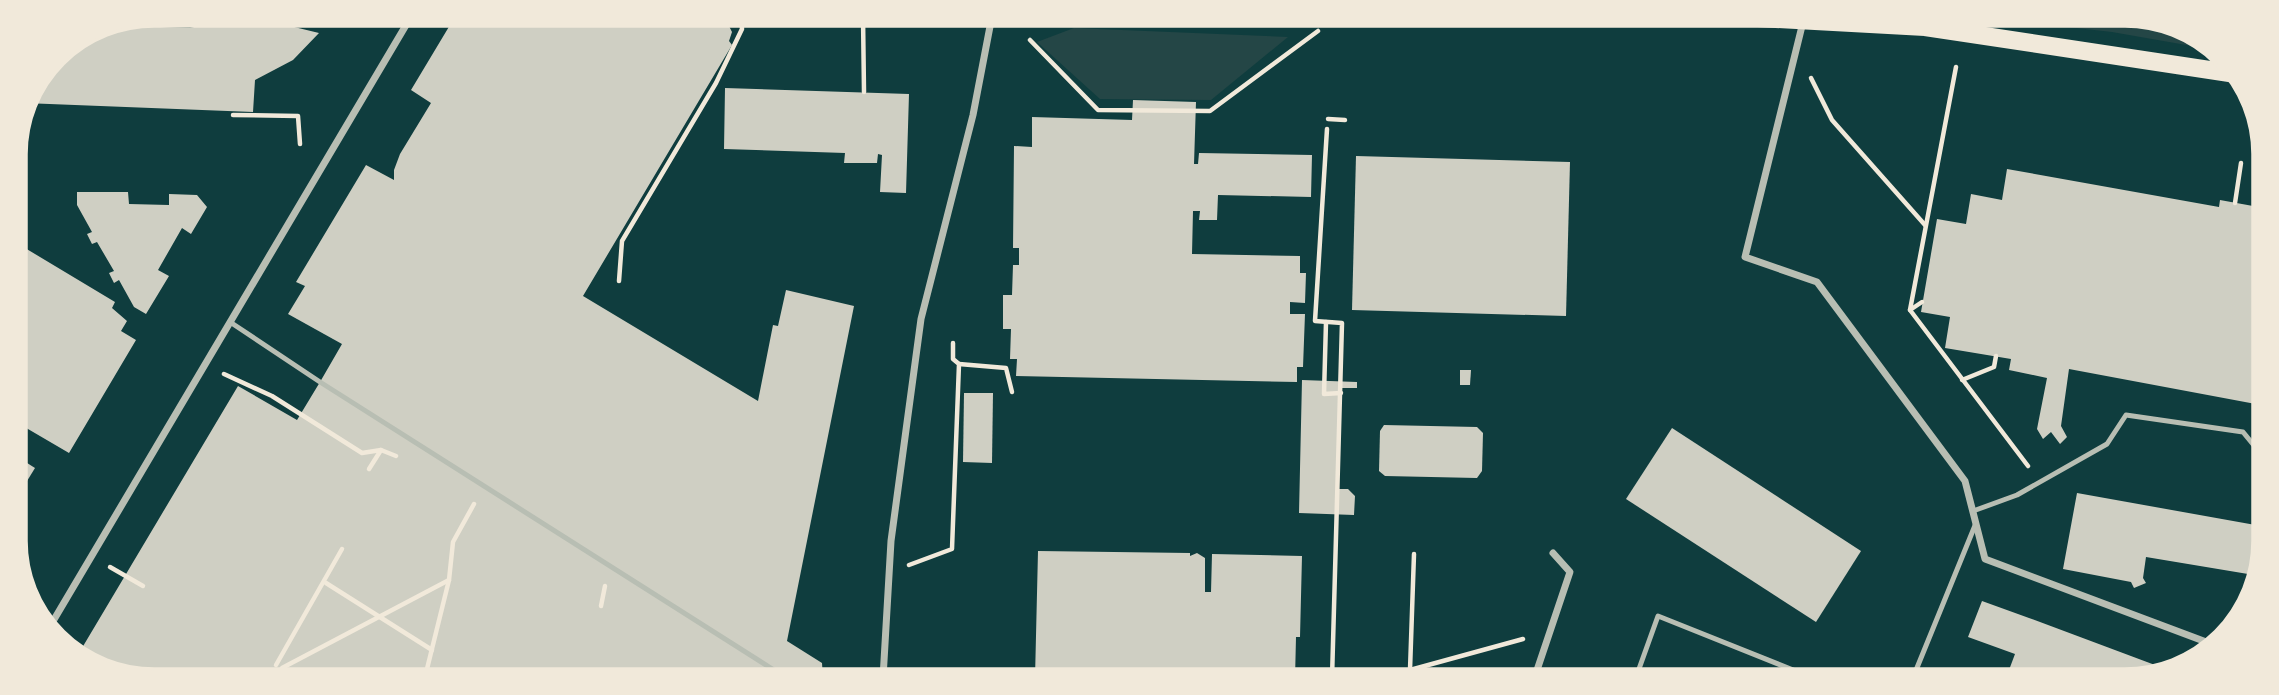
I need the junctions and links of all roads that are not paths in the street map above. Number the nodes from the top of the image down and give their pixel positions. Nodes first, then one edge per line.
1 (405, 26) edge
2 (990, 26) edge
3 (1803, 26) edge
4 (1908, 26) edge
5 (2223, 72) edge
6 (230, 322) junction
7 (2253, 444) edge
8 (1973, 511) junction
9 (1976, 523) junction
10 (1552, 553) dead end
11 (54, 619) edge
12 (2204, 641) edge
13 (1538, 668) edge
14 (1639, 668) edge
15 (1788, 668) edge
16 (1917, 668) edge
17 (772, 669) edge
18 (883, 669) edge

1 - 6 street
2 - 18 street
3 - 8 street
4 - 5 main road
6 - 11 street
6 - 17 lane
7 - 8 lane
8 - 9 street
9 - 12 street
9 - 16 lane
10 - 13 street
14 - 15 lane

